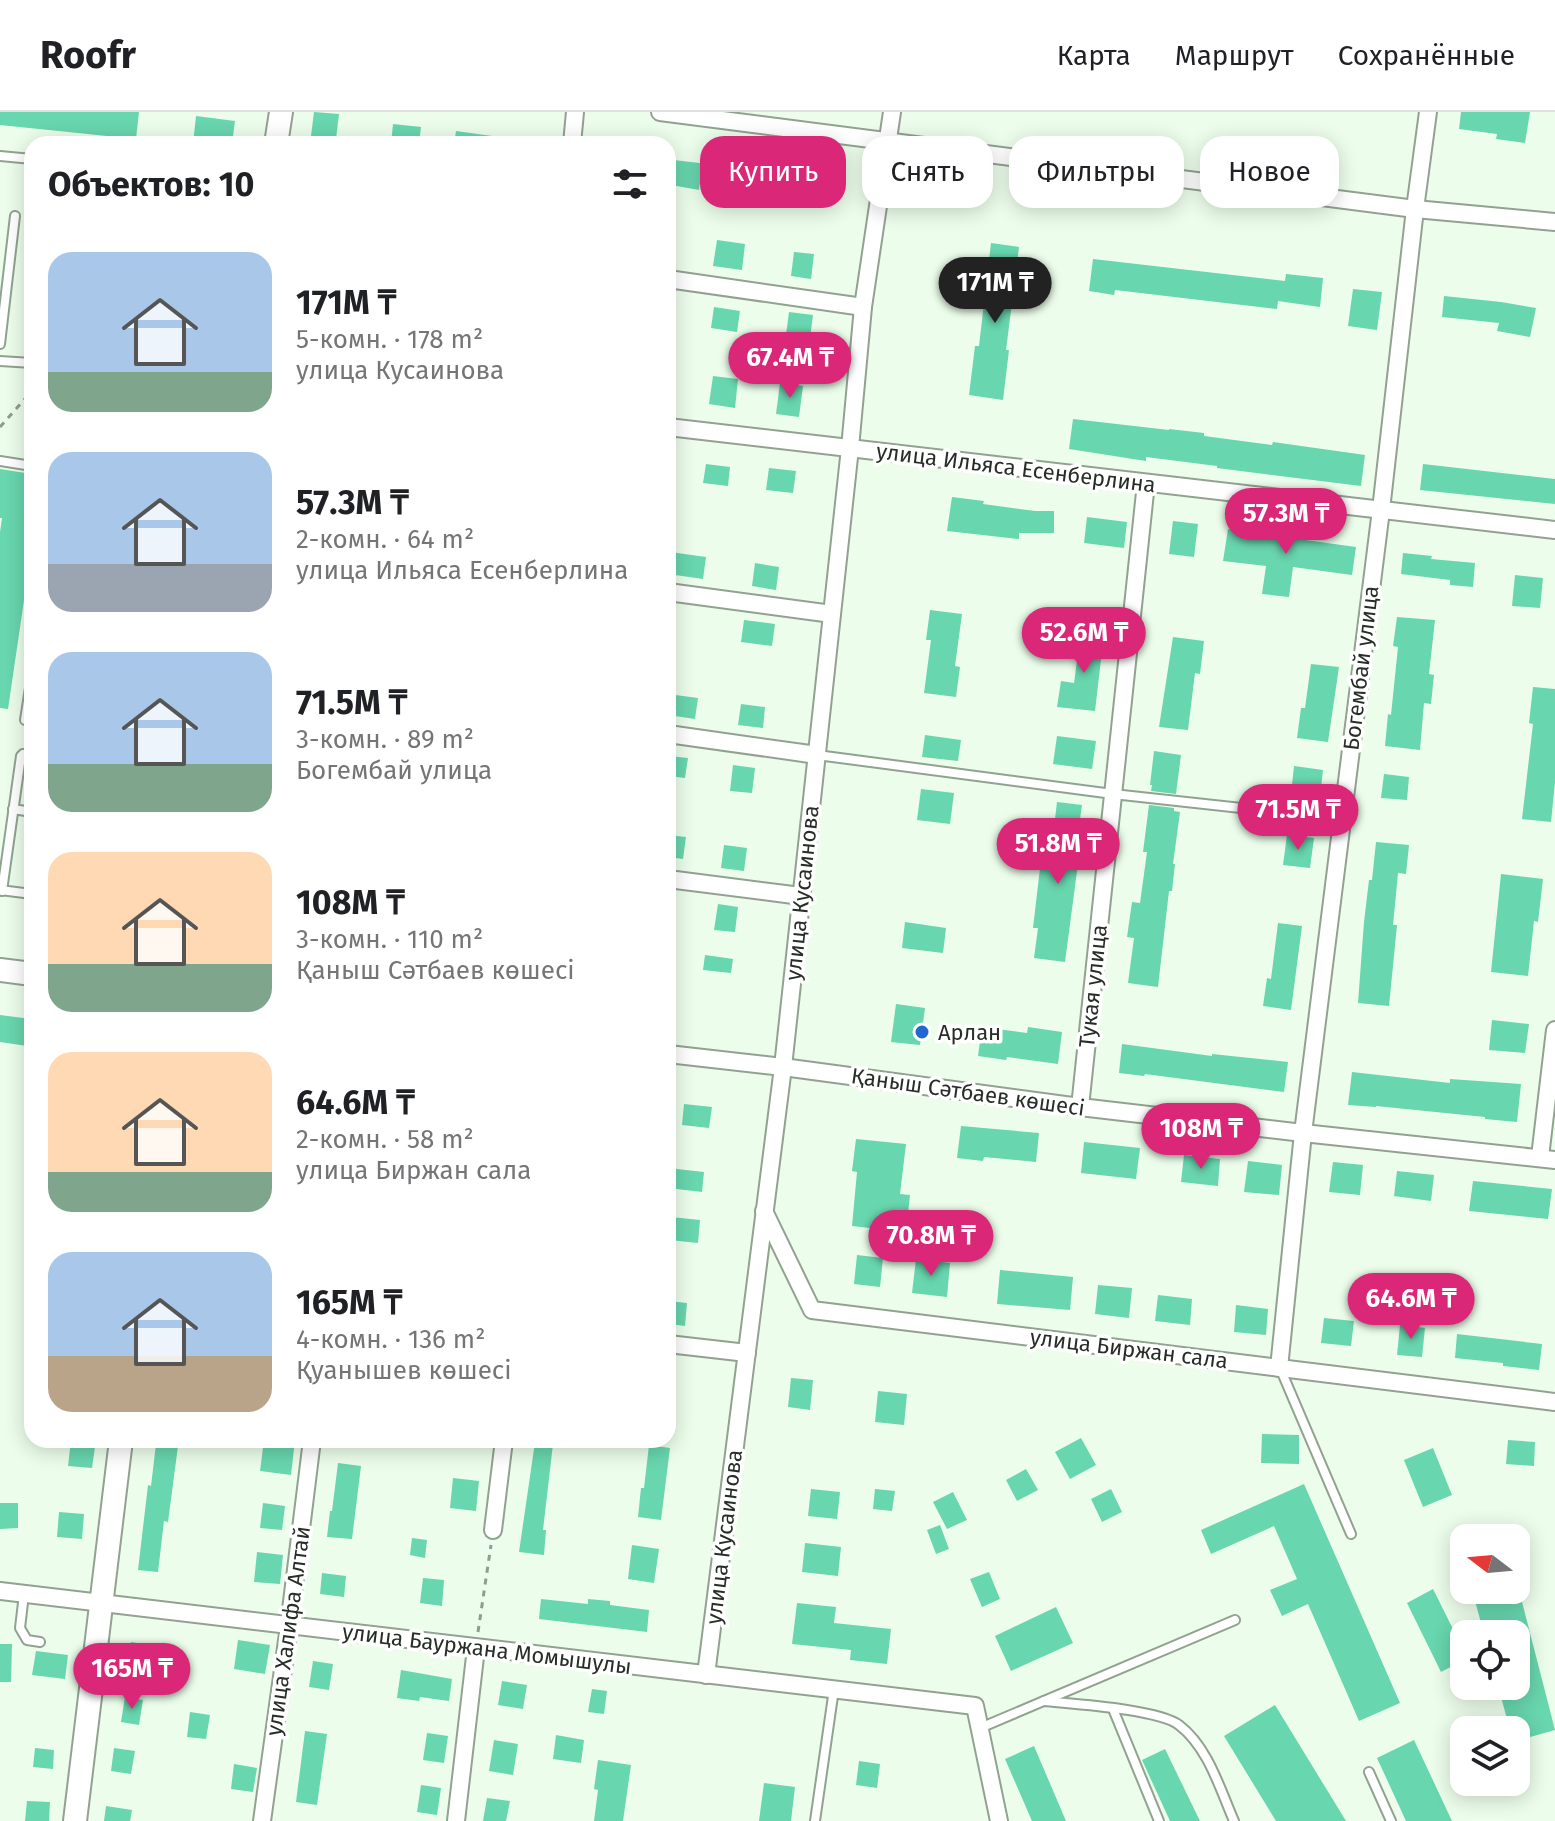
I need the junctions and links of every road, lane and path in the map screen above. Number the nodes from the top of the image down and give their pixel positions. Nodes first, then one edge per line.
1 (281, 112) edge
2 (575, 112) edge
3 (660, 112) edge
4 (892, 112) edge
5 (1428, 112) edge
6 (277, 136) edge
7 (573, 136) edge
8 (889, 136) edge
9 (862, 139) edge
10 (993, 155) edge
11 (0, 156) edge
12 (24, 158) edge
13 (878, 208) edge
14 (1415, 209) junction
15 (15, 216) dead end
16 (1555, 222) edge
17 (676, 280) edge
18 (863, 307) junction
19 (0, 344) edge
20 (0, 361) edge
21 (24, 362) edge
22 (24, 400) edge
23 (0, 427) edge
24 (676, 428) edge
25 (850, 448) junction
26 (0, 461) edge
27 (24, 465) edge
28 (1146, 483) junction
29 (1381, 510) junction
30 (1555, 530) edge
31 (676, 593) edge
32 (832, 614) junction
33 (676, 735) edge
34 (24, 754) edge
35 (817, 755) junction
36 (1113, 794) junction
37 (13, 809) junction
38 (24, 811) edge
39 (1342, 819) junction
40 (676, 880) edge
41 (1, 890) edge
42 (24, 893) edge
43 (801, 896) junction
44 (0, 970) edge
45 (24, 973) edge
46 (1555, 1030) edge
47 (676, 1055) edge
48 (783, 1067) junction
49 (1080, 1107) junction
50 (1303, 1133) junction
51 (1548, 1158) edge
52 (764, 1211) junction
53 (676, 1345) edge
54 (747, 1353) junction
55 (1279, 1368) junction
56 (1555, 1402) edge
57 (120, 1448) edge
58 (311, 1448) edge
59 (503, 1448) edge
60 (493, 1530) joint
61 (1351, 1534) dead end
62 (0, 1591) edge
63 (24, 1594) junction
64 (101, 1604) junction
65 (1235, 1620) dead end
66 (289, 1626) junction
67 (40, 1642) dead end
68 (476, 1648) junction
69 (706, 1675) junction
70 (834, 1689) junction
71 (1044, 1701) junction
72 (1113, 1709) junction
73 (980, 1728) junction
74 (1369, 1772) dead end
75 (75, 1821) edge
76 (262, 1821) edge
77 (456, 1821) edge
78 (815, 1821) edge
79 (999, 1821) edge
80 (1159, 1821) edge
81 (1234, 1821) edge
82 (1391, 1821) edge

1 - 6 street
2 - 7 street
3 - 9 street
4 - 8 street, улица Кусаинова
5 - 14 street, Богембай улица
10 - 14 street
11 - 12 lane
13 - 18 street, улица Кусаинова
14 - 16 street
14 - 29 street, Богембай улица
15 - 19 lane
17 - 18 street
18 - 25 street, улица Кусаинова
20 - 21 lane
22 - 23 path
24 - 25 street, улица Ильяса Есенберлина
25 - 28 street, улица Ильяса Есенберлина
25 - 32 street, улица Кусаинова
26 - 27 lane
28 - 29 street, улица Ильяса Есенберлина
28 - 36 street, Тукая улица
29 - 30 street, улица Ильяса Есенберлина
29 - 39 street, Богембай улица
31 - 32 street
32 - 35 street, улица Кусаинова
33 - 35 street
34 - 37 lane
35 - 36 lane
35 - 43 street, улица Кусаинова
36 - 39 lane
36 - 49 street, Тукая улица
37 - 38 lane
37 - 41 lane
39 - 50 street, Богембай улица
40 - 43 street
41 - 42 lane
43 - 48 street, улица Кусаинова
44 - 45 street
46 - 51 street
47 - 48 street, Қаныш Сәтбаев көшесі
48 - 49 street, Қаныш Сәтбаев көшесі
48 - 52 street, улица Кусаинова
49 - 50 street, Қаныш Сәтбаев көшесі
50 - 51 street, Қаныш Сәтбаев көшесі
50 - 55 street, Богембай улица
52 - 54 street, улица Кусаинова
52 - 55 street, улица Биржан сала
53 - 54 street
54 - 69 street, улица Кусаинова
55 - 56 street, улица Биржан сала
55 - 61 lane
57 - 64 street
58 - 66 street, улица Халифа Алтай
59 - 60 street
60 - 68 path
62 - 63 street, улица Бауржана Момышулы
63 - 64 street, улица Бауржана Момышулы
63 - 67 lane
64 - 66 street, улица Бауржана Момышулы
64 - 75 street
65 - 71 lane
66 - 68 street, улица Бауржана Момышулы
66 - 76 street, улица Халифа Алтай
68 - 69 street, улица Бауржана Момышулы
68 - 77 street
69 - 70 street, улица Бауржана Момышулы
70 - 73 street, улица Бауржана Момышулы
70 - 78 lane
71 - 72 lane
71 - 73 lane
72 - 80 lane
72 - 81 lane
73 - 79 street
74 - 82 lane

